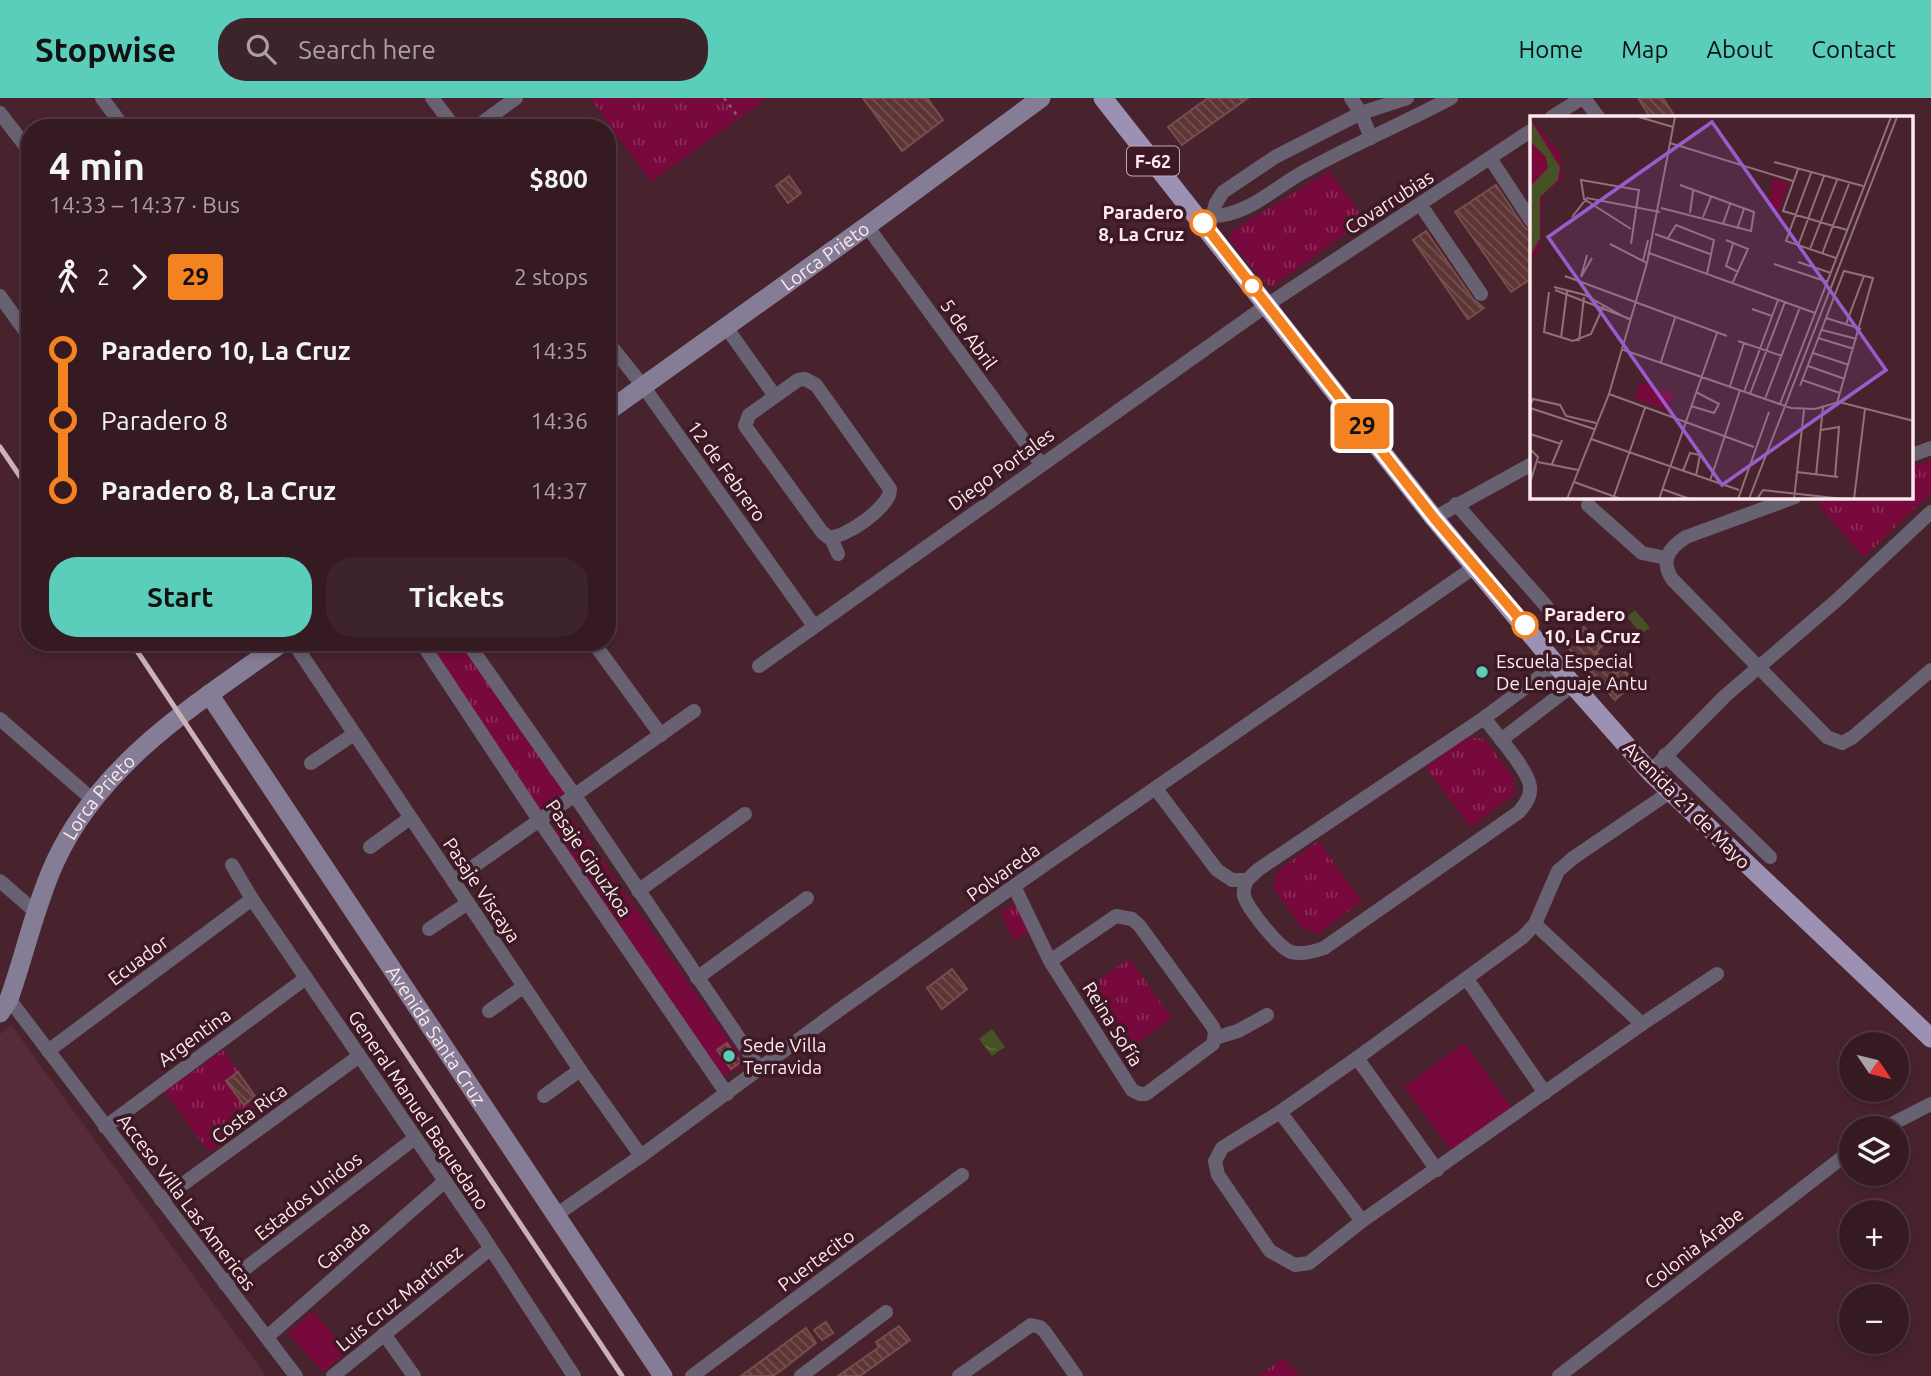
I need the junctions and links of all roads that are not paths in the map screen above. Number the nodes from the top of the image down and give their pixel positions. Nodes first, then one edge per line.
1 (102, 98) edge
2 (432, 98) edge
3 (516, 98) edge
4 (1041, 98) edge
5 (1103, 98) edge
6 (1351, 98) edge
7 (1407, 98) edge
8 (1451, 98) edge
9 (1583, 98) edge
10 (0, 113) edge
11 (1361, 113) junction
12 (1554, 116) edge
13 (1597, 116) edge
14 (117, 119) edge
15 (448, 119) edge
16 (487, 119) edge
17 (1530, 131) edge
18 (1371, 138) junction
19 (21, 140) edge
20 (1490, 158) junction
21 (1420, 204) junction
22 (1530, 219) edge
23 (1208, 220) junction
24 (867, 226) junction
25 (1481, 294) dead end
26 (0, 296) edge
27 (1267, 305) junction
28 (21, 325) edge
29 (726, 327) junction
30 (616, 352) edge
31 (643, 386) junction
32 (775, 396) junction
33 (616, 406) edge
34 (1931, 448) edge
35 (1913, 455) edge
36 (1041, 464) junction
37 (1530, 465) edge
38 (1790, 499) edge
39 (1456, 505) junction
40 (1588, 505) dead end
41 (1931, 512) edge
42 (1434, 518) junction
43 (831, 537) junction
44 (838, 554) dead end
45 (1666, 558) junction
46 (1476, 566) junction
47 (1547, 607) dead end
48 (814, 625) junction
49 (269, 651) edge
50 (299, 651) edge
51 (427, 651) edge
52 (473, 651) edge
53 (600, 651) edge
54 (1557, 664) junction
55 (759, 666) dead end
56 (1758, 669) junction
57 (1931, 670) edge
58 (1573, 685) junction
59 (209, 694) junction
60 (694, 711) dead end
61 (1484, 718) junction
62 (0, 719) edge
63 (354, 734) junction
64 (661, 735) junction
65 (1501, 740) junction
66 (1665, 755) junction
67 (311, 763) dead end
68 (1650, 772) junction
69 (1156, 789) junction
70 (1670, 792) junction
71 (575, 796) junction
72 (93, 800) junction
73 (745, 814) dead end
74 (410, 818) junction
75 (539, 820) junction
76 (370, 846) dead end
77 (1770, 857) dead end
78 (232, 865) dead end
79 (1247, 880) junction
80 (0, 881) edge
81 (453, 881) junction
82 (1014, 886) junction
83 (638, 891) junction
84 (807, 898) dead end
85 (252, 899) junction
86 (468, 903) junction
87 (37, 913) junction
88 (1535, 924) junction
89 (429, 929) dead end
90 (1050, 961) junction
91 (1717, 974) dead end
92 (306, 978) junction
93 (697, 978) junction
94 (1466, 979) junction
95 (523, 987) junction
96 (5, 1006) edge
97 (489, 1011) dead end
98 (1267, 1015) dead end
99 (1642, 1024) junction
100 (1215, 1038) junction
101 (1931, 1038) edge
102 (48, 1051) junction
103 (359, 1057) junction
104 (1357, 1058) junction
105 (760, 1069) junction
106 (580, 1070) junction
107 (1545, 1093) junction
108 (727, 1094) junction
109 (544, 1096) dead end
110 (1931, 1104) edge
111 (1280, 1112) junction
112 (1907, 1116) edge
113 (105, 1126) junction
114 (415, 1138) junction
115 (641, 1156) junction
116 (1839, 1160) edge
117 (1437, 1170) junction
118 (962, 1175) dead end
119 (444, 1182) junction
120 (161, 1200) junction
121 (556, 1215) junction
122 (1362, 1222) junction
123 (490, 1249) junction
124 (225, 1284) junction
125 (886, 1312) dead end
126 (384, 1334) junction
127 (267, 1337) junction
128 (974, 1371) edge
129 (296, 1376) edge
130 (333, 1376) edge
131 (414, 1376) edge
132 (574, 1376) edge
133 (663, 1376) edge
134 (692, 1376) edge
135 (801, 1376) edge
136 (959, 1376) edge
137 (1076, 1376) edge
138 (1559, 1376) edge

1 - 14 street
2 - 15 street
3 - 16 street
4 - 24 main road, Lorca Prieto
5 - 23 main road, F-62
6 - 11 street
7 - 11 street
8 - 18 street
9 - 12 street
9 - 13 street
10 - 19 street
11 - 18 street
11 - 23 street
17 - 20 street, Covarrubias
18 - 23 street
20 - 21 street, Covarrubias
20 - 22 street
21 - 25 street
21 - 27 street, Covarrubias
23 - 27 main road, Avenida 21 de Mayo / F-62
24 - 29 main road, Lorca Prieto
24 - 36 street, 5 de Abril
26 - 28 street
27 - 36 street, Diego Portales
27 - 42 main road, Avenida 21 de Mayo / F-62
29 - 31 main road, Lorca Prieto
29 - 32 street
30 - 31 street, 12 de Febrero
31 - 33 main road, Lorca Prieto
31 - 48 street, 12 de Febrero
32 - 43 street
32 - 43 street
34 - 35 street
36 - 48 street, Diego Portales
37 - 39 street
38 - 45 street
39 - 42 street
39 - 47 street
40 - 45 street
41 - 56 street
42 - 46 main road, Avenida 21 de Mayo / F-62
43 - 44 street
45 - 56 street
46 - 54 main road, Avenida 21 de Mayo / F-62
46 - 69 street, Polvareda
48 - 55 street, Diego Portales
49 - 59 main road, Lorca Prieto
50 - 63 street, Pasaje Viscaya
51 - 75 street, Pasaje Gipuzkoa
52 - 71 street, Pasaje Gipuzkoa
53 - 64 street
54 - 58 main road, Avenida 21 de Mayo / F-62
54 - 61 street
56 - 57 street
56 - 66 street
58 - 65 street
58 - 68 main road, Avenida 21 de Mayo / F-62
59 - 72 main road, Lorca Prieto
59 - 121 main road, Avenida Santa Cruz
60 - 64 street
61 - 65 street
61 - 79 street
62 - 72 street
63 - 67 street
63 - 74 street, Pasaje Viscaya
64 - 71 street
65 - 79 street
66 - 68 street
66 - 77 street
68 - 70 main road, Avenida 21 de Mayo / F-62
69 - 79 street
69 - 82 street, Polvareda
70 - 88 street
70 - 101 main road, Avenida 21 de Mayo / F-62
71 - 75 street
71 - 83 street, Pasaje Gipuzkoa
72 - 87 main road, Lorca Prieto
73 - 83 street
74 - 76 street
74 - 81 street, Pasaje Viscaya
75 - 81 street
75 - 108 street, Pasaje Gipuzkoa
78 - 85 street, General Manuel Baquedano
80 - 87 street
81 - 86 street, Pasaje Viscaya
82 - 90 street, Reina Sofía
82 - 105 street, Polvareda
83 - 93 street, Pasaje Gipuzkoa
84 - 93 street
85 - 92 street, General Manuel Baquedano
85 - 102 street, Ecuador
86 - 89 street
86 - 95 street, Pasaje Viscaya
87 - 96 main road, Lorca Prieto
88 - 94 street
88 - 99 street
90 - 100 street
90 - 100 street, Reina Sofía
91 - 99 street
92 - 103 street, General Manuel Baquedano
92 - 113 street, Argentina
93 - 105 street, Pasaje Gipuzkoa
94 - 104 street
94 - 107 street
95 - 97 street
95 - 106 street, Pasaje Viscaya
96 - 102 street, Acceso Villa Las Americas
98 - 100 street, Reina Sofía
99 - 107 street
102 - 113 street, Acceso Villa Las Americas
103 - 114 street, General Manuel Baquedano
103 - 120 street, Costa Rica
104 - 111 street
104 - 117 street
105 - 108 street, Polvareda
106 - 109 street
106 - 115 street, Pasaje Viscaya
107 - 117 street
108 - 115 street, Polvareda
110 - 112 street
111 - 122 street
111 - 122 street
113 - 120 street, Acceso Villa Las Americas
114 - 119 street, General Manuel Baquedano
114 - 124 street, Estados Unidos
115 - 121 street, Polvareda
116 - 138 street, Colonia Árabe
117 - 122 street
118 - 134 street, Puertecito
119 - 123 street, General Manuel Baquedano
119 - 127 street, Canada
120 - 124 street, Acceso Villa Las Americas
121 - 133 main road, Avenida Santa Cruz
123 - 126 street, Luis Cruz Martínez
123 - 132 street, General Manuel Baquedano
124 - 127 street, Acceso Villa Las Americas
125 - 135 street
126 - 130 street, Luis Cruz Martínez
126 - 131 street
127 - 129 street, Acceso Villa Las Americas
128 - 136 street
128 - 137 street

